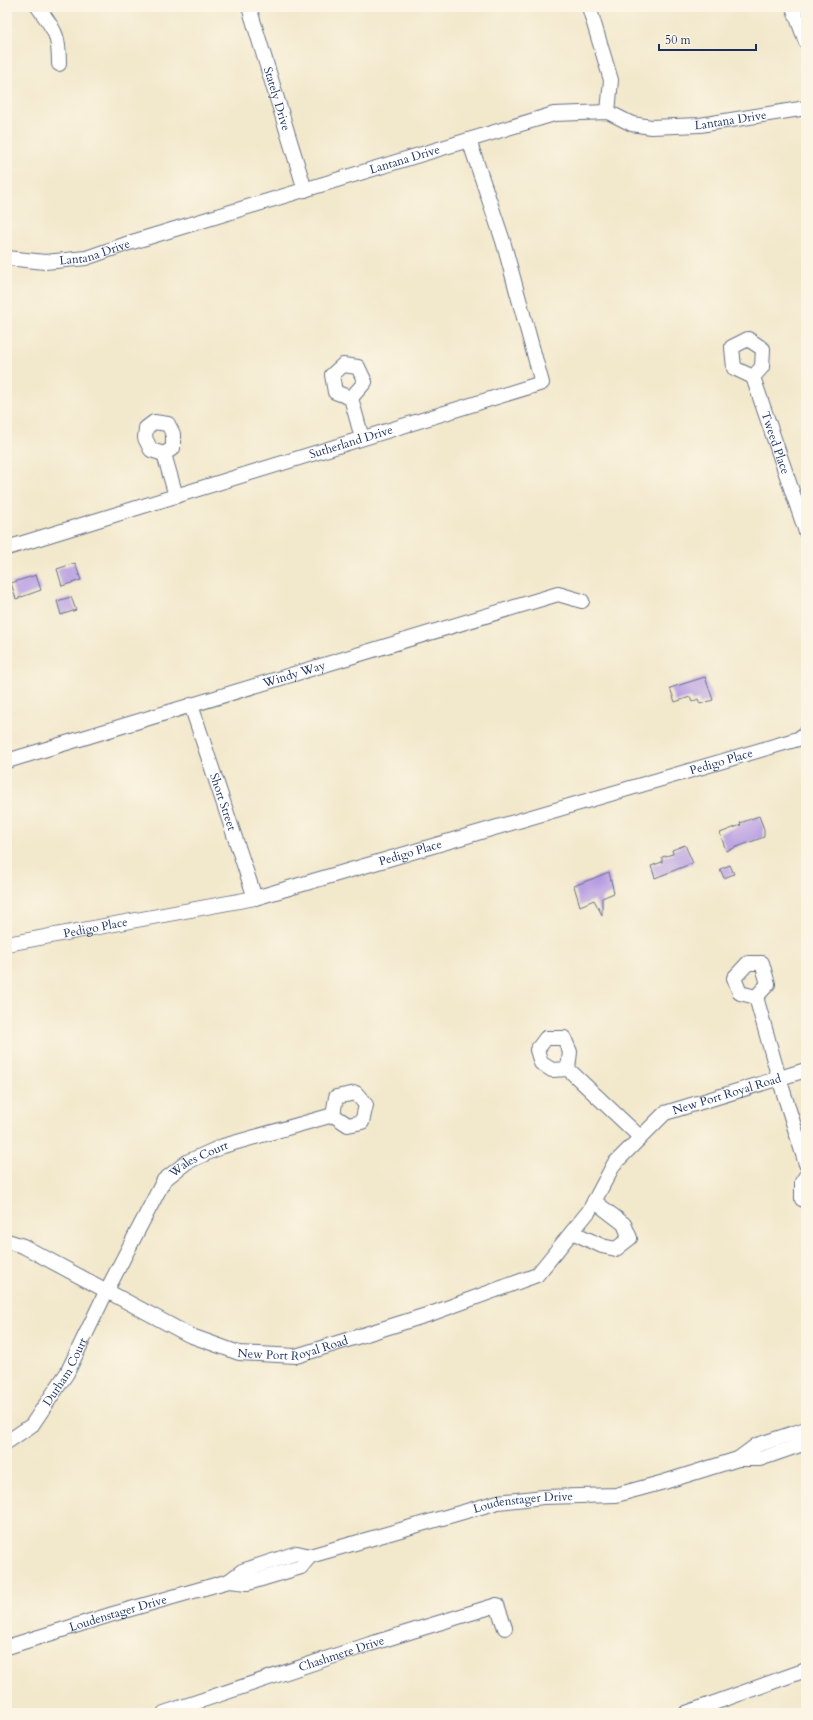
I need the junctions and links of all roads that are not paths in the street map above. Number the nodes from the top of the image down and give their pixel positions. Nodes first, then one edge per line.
1 (38, 7) edge
2 (249, 7) edge
3 (589, 7) edge
4 (793, 7) edge
5 (806, 42) edge
6 (59, 64) dead end
7 (806, 108) edge
8 (608, 112) junction
9 (469, 140) junction
10 (305, 190) junction
11 (7, 258) edge
12 (753, 377) dead end
13 (351, 398) dead end
14 (362, 438) junction
15 (164, 454) dead end
16 (176, 496) junction
17 (806, 532) edge
18 (7, 548) edge
19 (582, 601) dead end
20 (191, 705) junction
21 (806, 733) edge
22 (7, 761) edge
23 (255, 898) junction
24 (7, 944) edge
25 (756, 997) dead end
26 (568, 1069) dead end
27 (806, 1070) edge
28 (779, 1078) junction
29 (333, 1115) dead end
30 (640, 1137) junction
31 (806, 1164) edge
32 (806, 1176) edge
33 (594, 1201) junction
34 (806, 1201) edge
35 (572, 1232) junction
36 (7, 1241) edge
37 (107, 1290) junction
38 (806, 1429) edge
39 (7, 1442) edge
40 (806, 1443) edge
41 (738, 1459) junction
42 (505, 1628) dead end
43 (7, 1647) edge
44 (806, 1670) edge
45 (164, 1713) edge
46 (686, 1713) edge

1 - 6 street
2 - 10 street, Stately Drive
3 - 8 street
4 - 5 street
7 - 8 street, Lantana Drive
8 - 9 street, Lantana Drive
9 - 10 street, Lantana Drive
9 - 14 street, Sutherland Drive
10 - 11 street, Lantana Drive
12 - 17 street, Tweed Place
13 - 14 street
14 - 16 street, Sutherland Drive
15 - 16 street
16 - 18 street, Sutherland Drive
19 - 20 street, Windy Way
20 - 22 street, Windy Way
20 - 23 street, Short Street
21 - 23 street, Pedigo Place
23 - 24 street, Pedigo Place
25 - 28 street
26 - 30 street
27 - 28 street, New Port Royal Road
28 - 30 street, New Port Royal Road
28 - 31 street
29 - 37 street, Wales Court
30 - 33 street, New Port Royal Road
32 - 34 street
33 - 35 street, New Port Royal Road
33 - 35 street
35 - 37 street, New Port Royal Road
36 - 37 street, New Port Royal Road
37 - 39 street, Durham Court
38 - 41 street, Loudenstager Drive
40 - 41 street, Loudenstager Drive
41 - 43 street, Loudenstager Drive
42 - 45 street, Chashmere Drive
44 - 46 street

